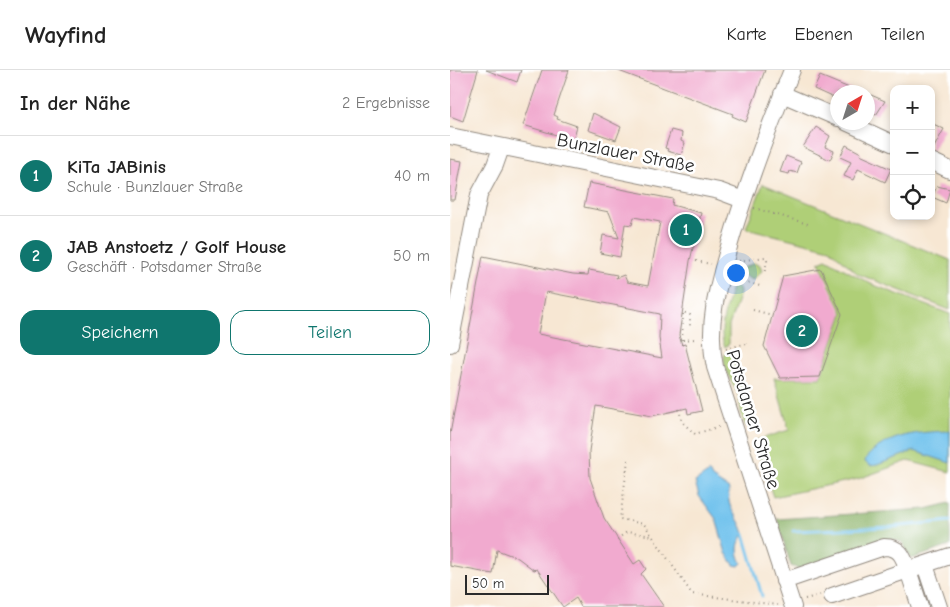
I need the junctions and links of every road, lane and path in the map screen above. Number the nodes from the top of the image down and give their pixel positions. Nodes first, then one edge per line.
1 (792, 70) edge
2 (782, 94) junction
3 (830, 115) edge
4 (863, 130) edge
5 (450, 136) edge
6 (890, 142) edge
7 (501, 148) junction
8 (935, 163) edge
9 (950, 170) edge
10 (743, 202) junction
11 (808, 224) dead end
12 (723, 267) junction
13 (764, 274) dead end
14 (760, 286) dead end
15 (753, 310) dead end
16 (772, 316) dead end
17 (690, 328) dead end
18 (695, 339) dead end
19 (683, 340) junction
20 (747, 342) dead end
21 (450, 344) edge
22 (682, 345) dead end
23 (712, 353) junction
24 (679, 410) dead end
25 (722, 426) dead end
26 (628, 460) dead end
27 (653, 537) junction
28 (617, 539) dead end
29 (950, 556) edge
30 (925, 565) junction
31 (908, 570) junction
32 (784, 581) junction
33 (832, 596) joint
34 (788, 605) edge
35 (920, 607) edge
36 (939, 607) edge

1 - 2 street, Potsdamer Straße
2 - 3 street
2 - 10 street, Potsdamer Straße
4 - 6 street
5 - 7 street, Bunzlauer Straße
7 - 10 street, Bunzlauer Straße
7 - 21 street
8 - 9 street
10 - 11 path
10 - 12 street, Potsdamer Straße
12 - 13 path
12 - 14 path
12 - 23 street, Potsdamer Straße
15 - 16 path
17 - 19 path
18 - 19 path
19 - 22 path
20 - 23 path
23 - 32 street, Potsdamer Straße
24 - 25 path
26 - 27 path
27 - 28 path
27 - 34 path
29 - 30 street
30 - 31 street
30 - 36 street
31 - 32 street
31 - 33 street
31 - 35 street
32 - 34 street, Potsdamer Straße
33 - 34 path

